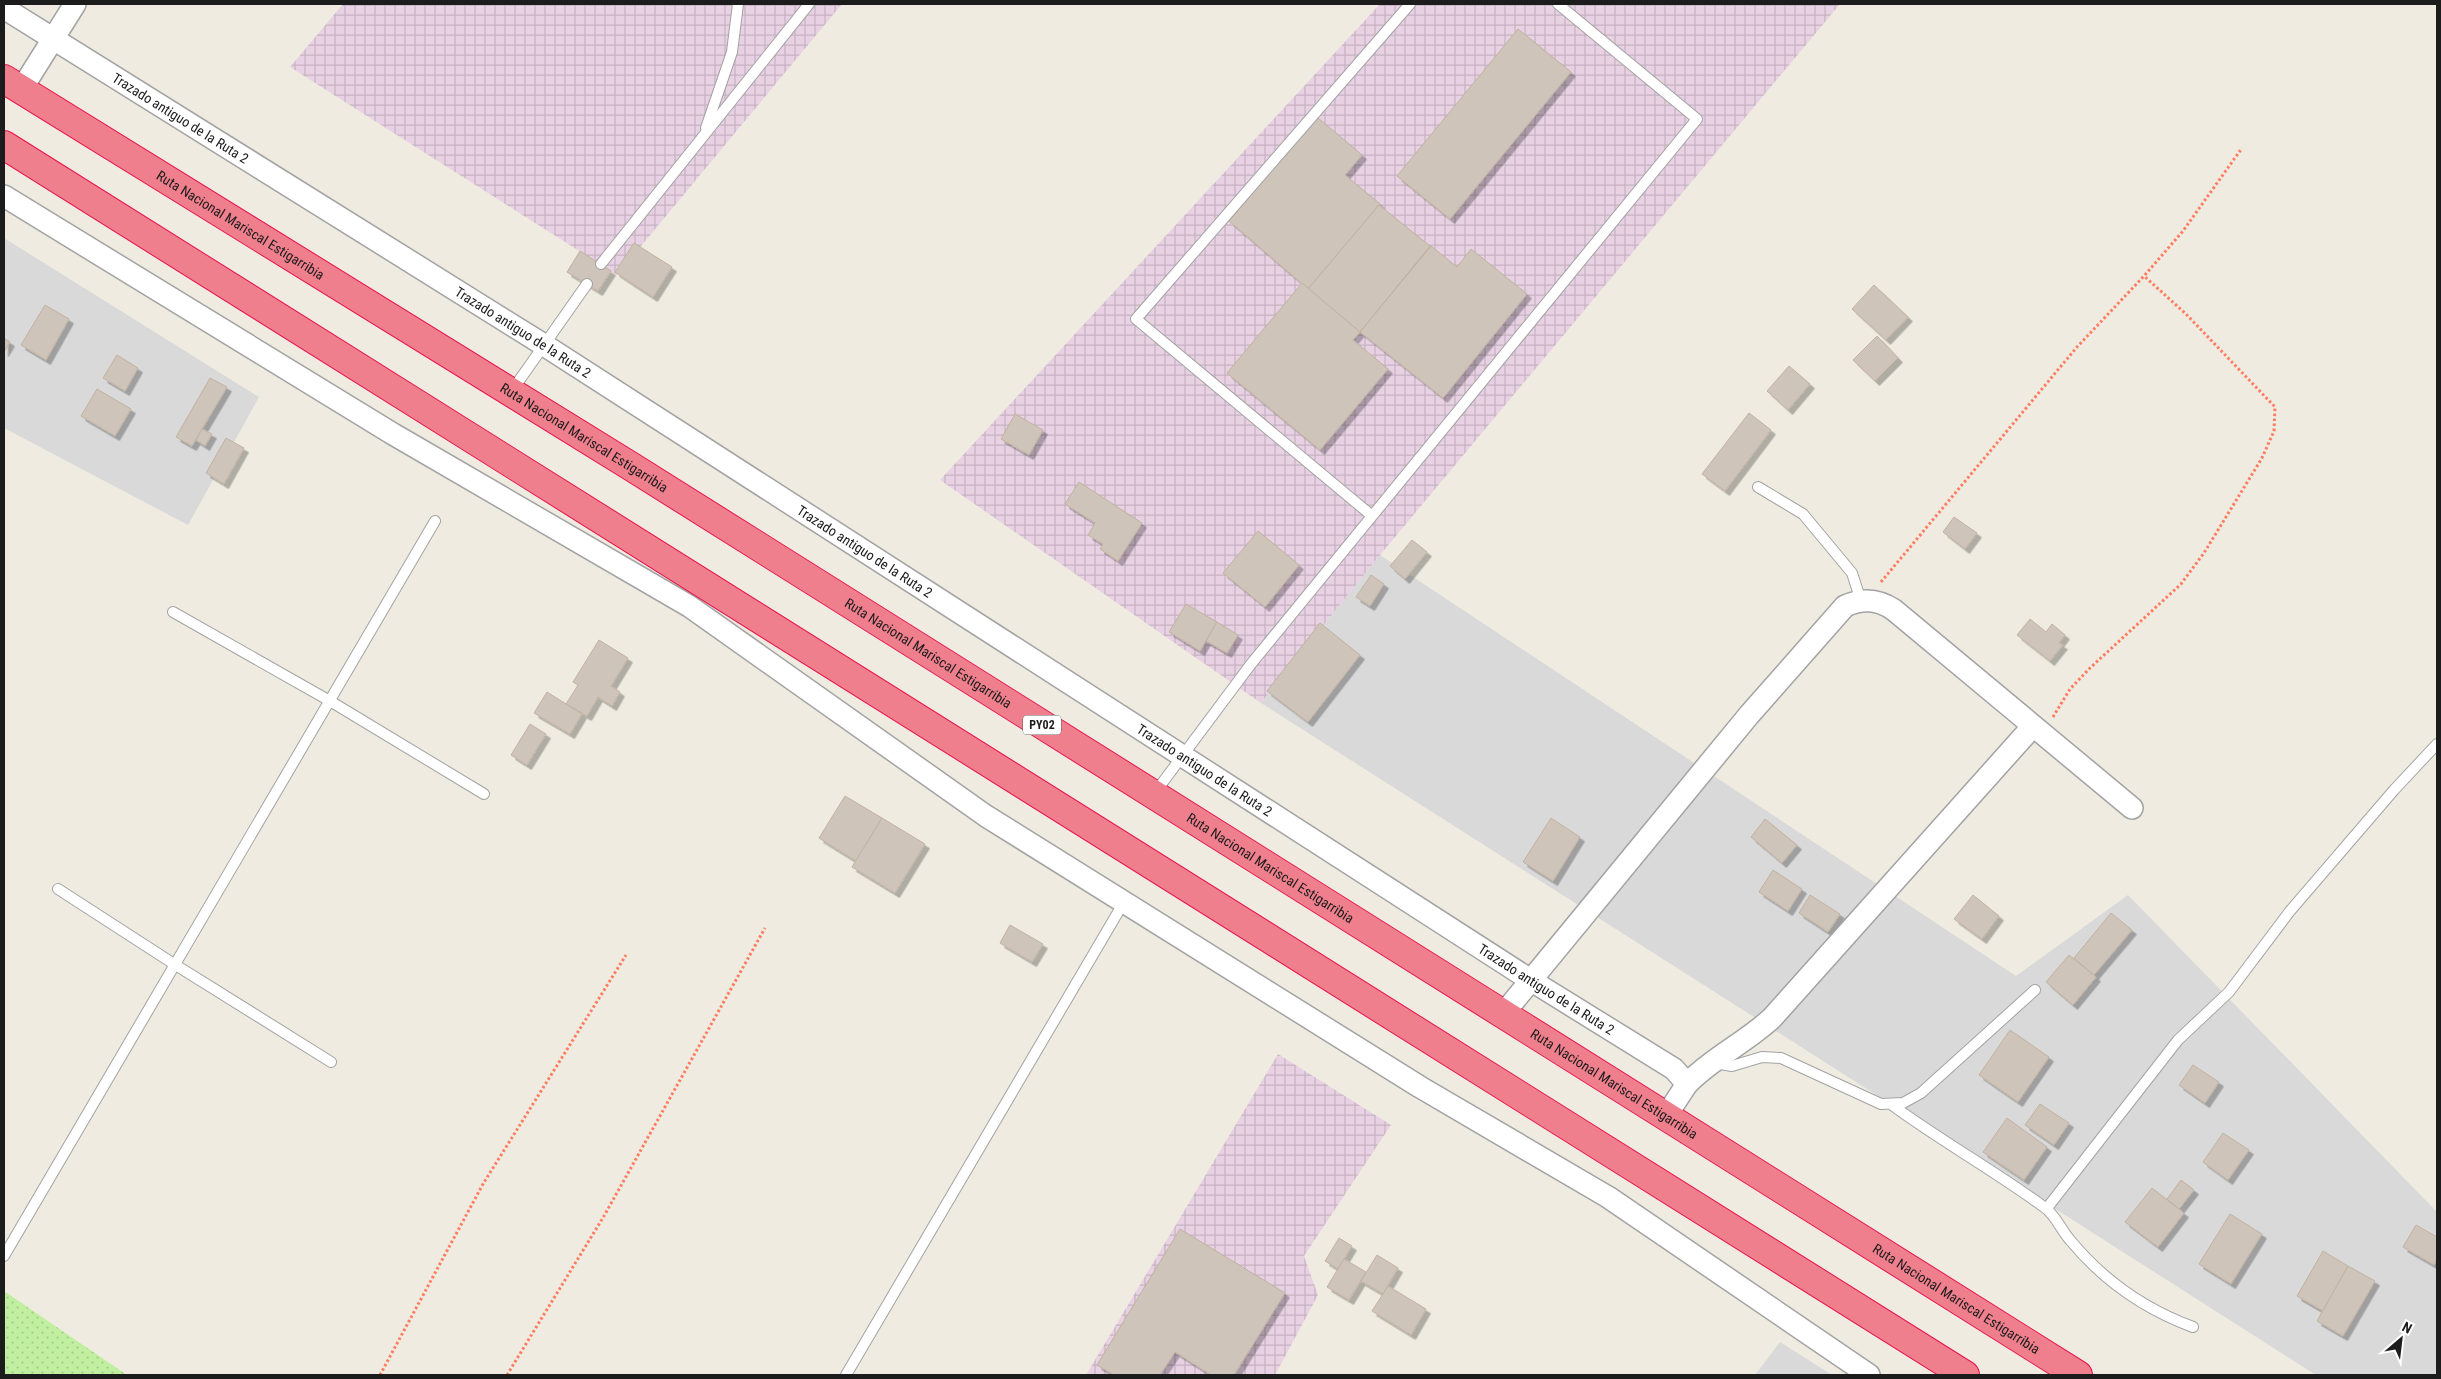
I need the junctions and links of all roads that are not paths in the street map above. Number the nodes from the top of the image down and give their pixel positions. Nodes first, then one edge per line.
1 (74, 4) edge
2 (738, 4) edge
3 (810, 4) edge
4 (1410, 4) edge
5 (1558, 4) edge
6 (4, 8) edge
7 (52, 38) junction
8 (12, 85) edge
9 (703, 136) junction
10 (4, 145) edge
11 (4, 196) edge
12 (600, 264) dead end
13 (586, 284) dead end
14 (544, 345) junction
15 (511, 392) junction
16 (1758, 487) dead end
17 (1371, 515) junction
18 (435, 521) dead end
19 (1864, 600) junction
20 (173, 612) dead end
21 (330, 700) junction
22 (2039, 731) junction
23 (2437, 744) edge
24 (1184, 755) junction
25 (484, 794) dead end
26 (1154, 795) junction
27 (2132, 808) dead end
28 (58, 889) dead end
29 (1124, 902) junction
30 (174, 964) junction
31 (1532, 980) junction
32 (2035, 990) dead end
33 (1504, 1013) junction
34 (1715, 1060) junction
35 (331, 1062) dead end
36 (1687, 1084) junction
37 (1892, 1105) junction
38 (1666, 1116) junction
39 (2047, 1208) junction
40 (4, 1256) edge
41 (2193, 1327) dead end
42 (846, 1375) edge
43 (1869, 1375) edge
44 (1964, 1375) edge
45 (2078, 1375) edge

1 - 7 street
2 - 9 lane
3 - 9 lane
4 - 17 lane
5 - 17 lane
6 - 7 street, Trazado antiguo de la Ruta 2
7 - 8 street
7 - 14 street, Trazado antiguo de la Ruta 2
8 - 15 highway, Ruta Nacional Mariscal Estigarribia / PY02
9 - 12 lane
10 - 44 highway
11 - 29 street
13 - 14 lane
14 - 15 lane
14 - 24 street, Trazado antiguo de la Ruta 2
15 - 26 highway, Ruta Nacional Mariscal Estigarribia / PY02
16 - 19 lane
17 - 24 lane
18 - 21 lane
19 - 22 street
19 - 31 street
20 - 21 lane
21 - 25 lane
21 - 30 lane
22 - 27 street
22 - 34 street
23 - 39 lane
24 - 26 lane
24 - 31 street, Trazado antiguo de la Ruta 2
26 - 33 highway, Ruta Nacional Mariscal Estigarribia / PY02
28 - 30 lane
29 - 42 lane
29 - 43 street
30 - 35 lane
30 - 40 lane
31 - 33 street
31 - 36 street, Trazado antiguo de la Ruta 2
32 - 37 lane
33 - 38 highway, Ruta Nacional Mariscal Estigarribia / PY02
34 - 36 street
34 - 37 lane
36 - 38 street
37 - 39 lane
38 - 45 highway, Ruta Nacional Mariscal Estigarribia / PY02
39 - 41 lane

